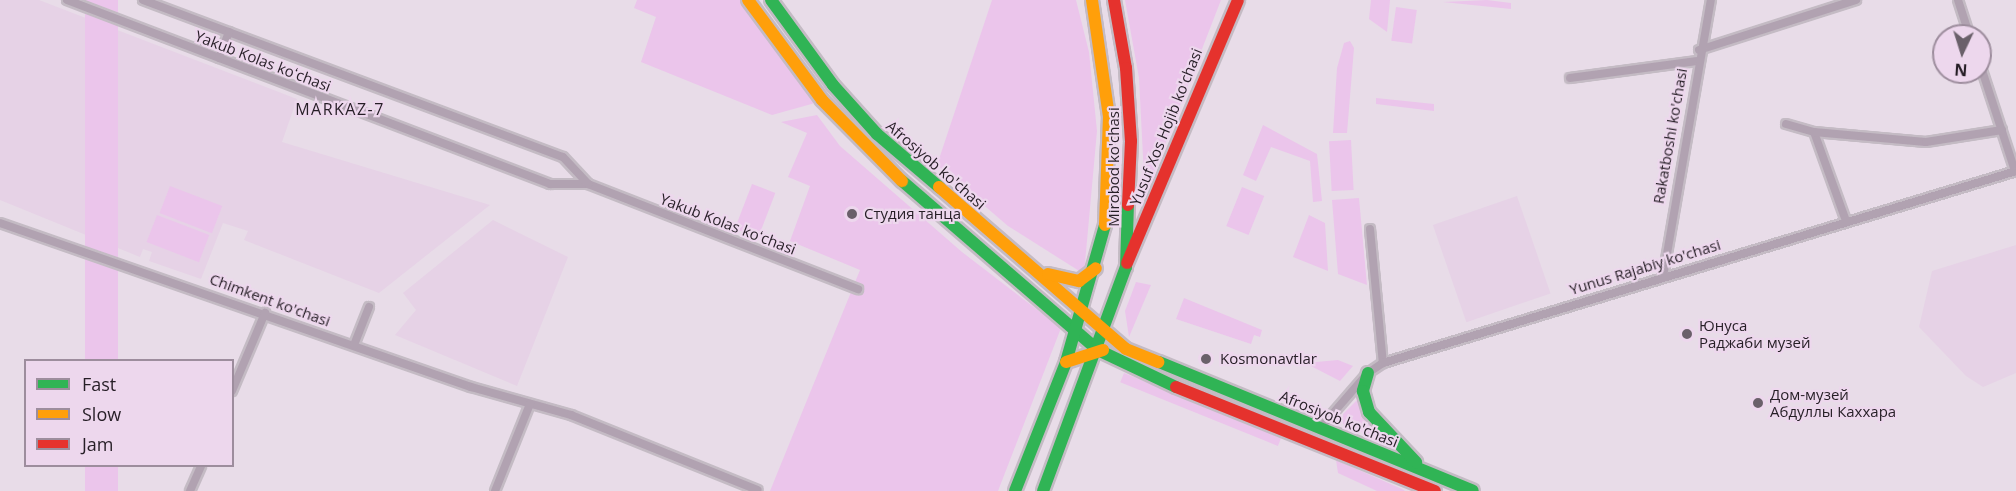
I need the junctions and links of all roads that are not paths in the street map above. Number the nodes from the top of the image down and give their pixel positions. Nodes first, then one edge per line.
1 (67, 0) edge
2 (143, 0) edge
3 (748, 0) edge
4 (771, 0) edge
5 (1092, 0) edge
6 (1114, 0) edge
7 (1238, 0) edge
8 (1711, 0) edge
9 (1856, 0) edge
10 (1958, 0) edge
11 (1966, 24) edge
12 (229, 32) junction
13 (1700, 50) junction
14 (219, 58) junction
15 (1697, 61) junction
16 (1570, 78) dead end
17 (1987, 84) edge
18 (1786, 124) dead end
19 (2002, 130) junction
20 (1814, 132) junction
21 (2016, 171) edge
22 (588, 184) junction
23 (1846, 221) junction
24 (0, 223) edge
25 (1370, 229) dead end
26 (1101, 258) junction
27 (1031, 265) junction
28 (1126, 267) junction
29 (1663, 277) junction
30 (858, 289) dead end
31 (369, 307) dead end
32 (1084, 311) junction
33 (265, 313) junction
34 (1077, 331) junction
35 (1104, 331) junction
36 (354, 345) junction
37 (1126, 349) junction
38 (1098, 350) junction
39 (1066, 362) junction
40 (1118, 363) junction
41 (1383, 363) junction
42 (1090, 372) junction
43 (1368, 373) junction
44 (234, 386) edge
45 (530, 404) junction
46 (1321, 428) junction
47 (1315, 440) junction
48 (200, 467) edge
49 (1425, 470) junction
50 (758, 490) edge
51 (190, 491) edge
52 (495, 491) edge
53 (1015, 491) edge
54 (1043, 491) edge
55 (1436, 491) edge
56 (1473, 491) edge

1 - 14 street, Yakub Kolas koʻchasi
2 - 12 street, Yakub Kolas koʻchasi
3 - 34 main road, Afrosiyob ko'chasi
4 - 27 main road, Afrosiyob ko'chasi
5 - 26 main road, Mirobod ko'chasi
6 - 28 main road, Mirobod ko'chasi
7 - 28 main road, Yusuf Xos Hojib ko'chasi
8 - 13 street, Rakatboshi ko'chasi
9 - 13 street
10 - 11 street
12 - 14 street
12 - 22 street, Yakub Kolas koʻchasi
13 - 15 street, Rakatboshi ko'chasi
14 - 22 street, Yakub Kolas koʻchasi
15 - 16 street
15 - 29 street, Rakatboshi ko'chasi
17 - 19 street
18 - 20 street
19 - 20 street
19 - 21 street
20 - 23 street
21 - 23 street, Yunus Rajabiy ko'chasi
22 - 30 street, Yakub Kolas koʻchasi
23 - 29 street, Yunus Rajabiy ko'chasi
24 - 33 street, Chimkent ko'chasi
25 - 41 street
26 - 27 main road
26 - 32 main road, Mirobod ko'chasi
27 - 32 main road, Afrosiyob ko'chasi
28 - 35 main road, Mirobod ko'chasi
29 - 41 street, Yunus Rajabiy ko'chasi
31 - 36 street
32 - 34 main road, Mirobod ko'chasi
32 - 35 main road, Afrosiyob ko'chasi
33 - 36 street, Chimkent ko'chasi
33 - 44 street
34 - 35 main road
34 - 38 main road, Afrosiyob ko'chasi
34 - 39 main road, Mirobod ko'chasi
35 - 37 main road, Afrosiyob ko'chasi
35 - 38 main road, Mirobod ko'chasi
36 - 45 street, Chimkent ko'chasi
37 - 38 main road, Afrosiyob ko'chasi
37 - 46 main road, Afrosiyob ko'chasi
38 - 39 main road, Afrosiyob ko'chasi
38 - 40 main road, Afrosiyob ko'chasi
38 - 42 main road, Mirobod ko'chasi
39 - 53 main road, Mirobod ko'chasi
40 - 42 main road
40 - 47 main road, Afrosiyob ko'chasi
41 - 43 street, Yunus Rajabiy ko'chasi
42 - 54 main road, Mirobod ko'chasi
43 - 46 street, Yunus Rajabiy ko'chasi
43 - 49 main road
45 - 50 street, Chimkent ko'chasi
45 - 52 street
46 - 47 main road, Yunus Rajabiy ko'chasi
46 - 49 main road, Afrosiyob ko'chasi
47 - 55 main road, Afrosiyob ko'chasi
48 - 51 street
49 - 56 main road, Afrosiyob ko'chasi

